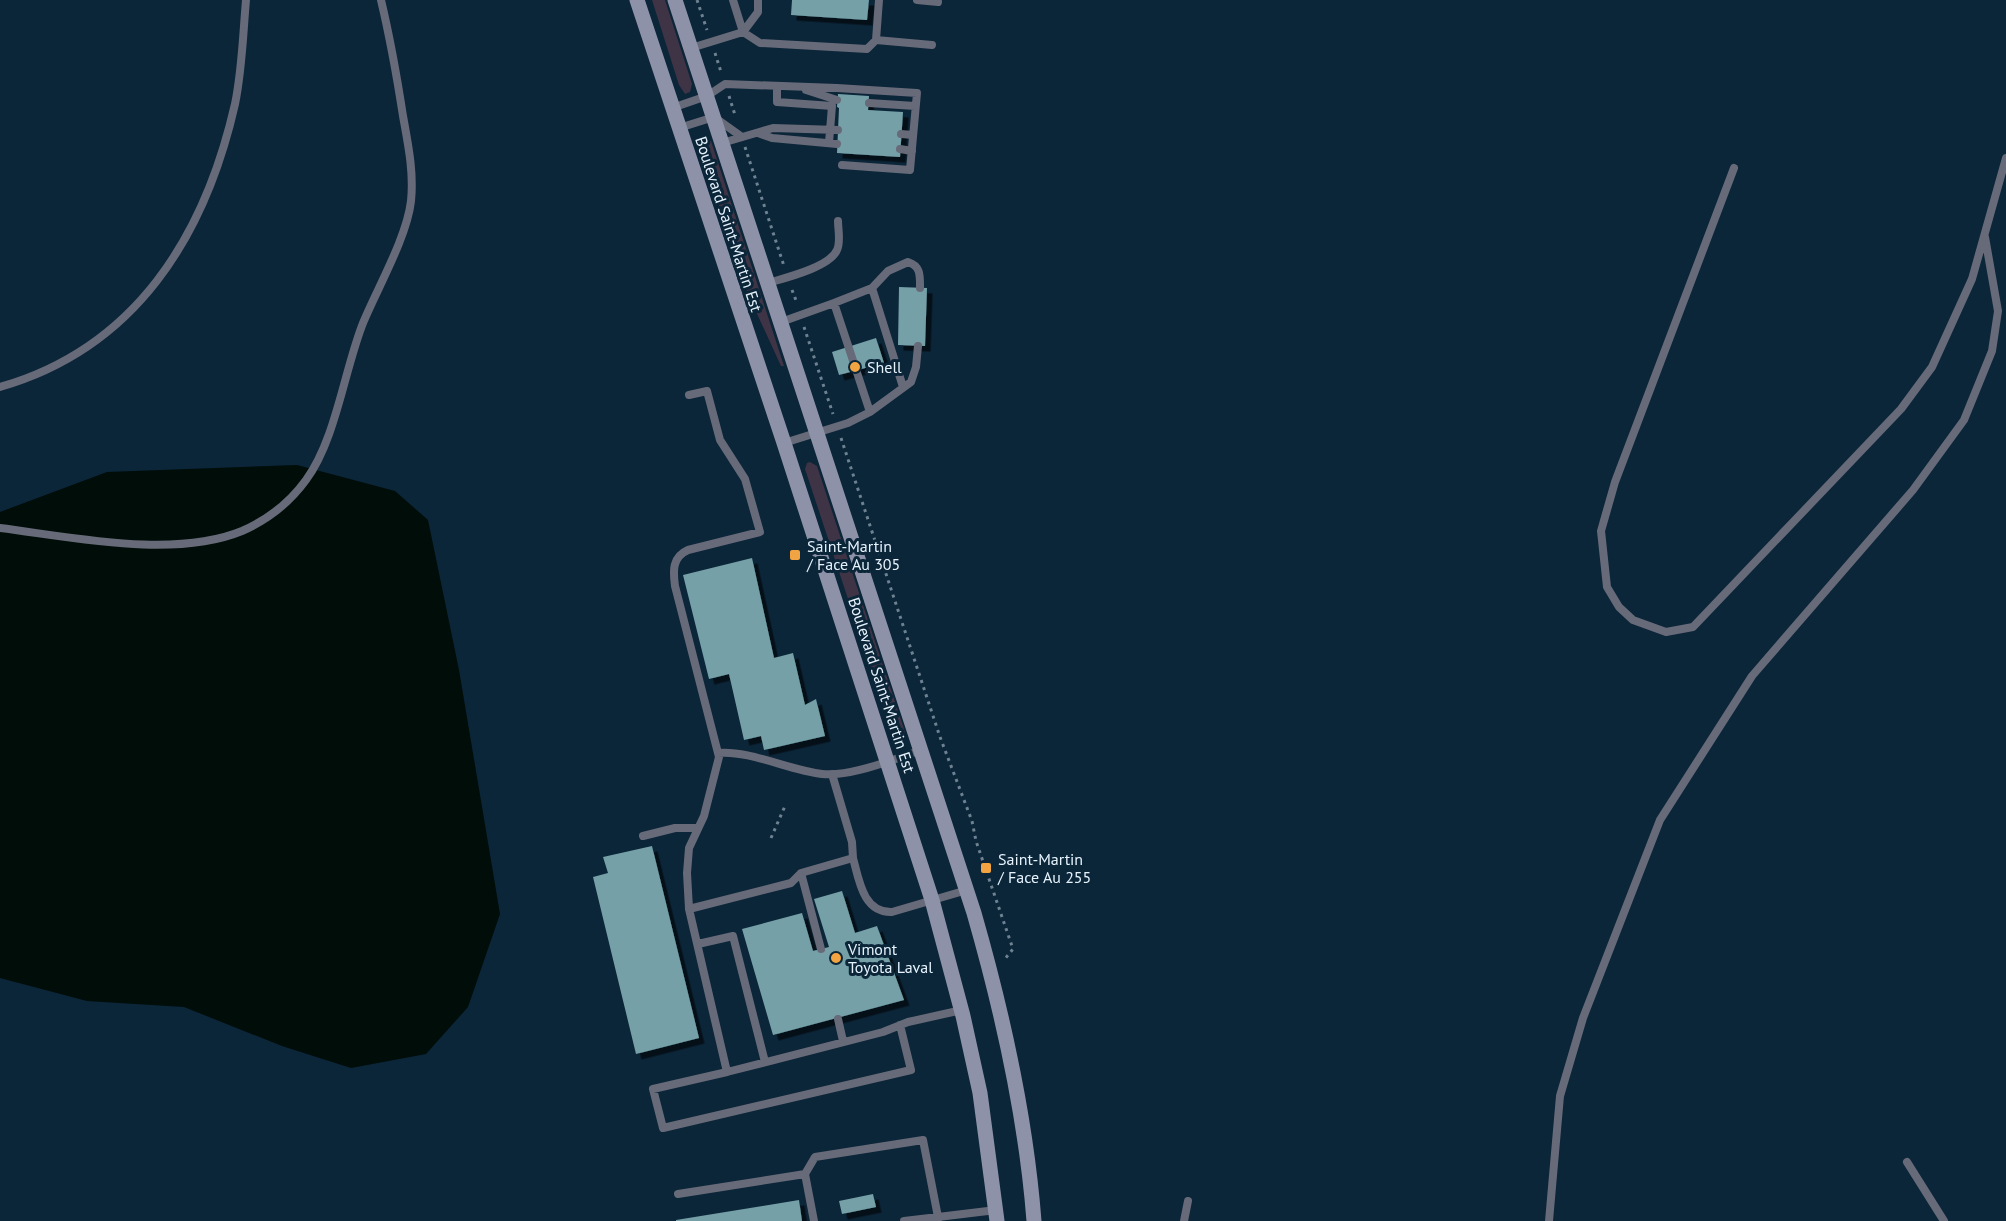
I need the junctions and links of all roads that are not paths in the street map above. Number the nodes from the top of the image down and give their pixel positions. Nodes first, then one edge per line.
1 (246, 0) edge
2 (381, 0) edge
3 (637, 0) edge
4 (675, 0) edge
5 (733, 0) edge
6 (758, 0) edge
7 (879, 0) edge
8 (918, 0) edge
9 (938, 2) dead end
10 (743, 32) junction
11 (876, 40) junction
12 (932, 45) dead end
13 (691, 48) junction
14 (777, 86) junction
15 (793, 87) junction
16 (707, 96) junction
17 (837, 100) dead end
18 (869, 103) dead end
19 (915, 105) junction
20 (672, 108) junction
21 (714, 117) junction
22 (679, 128) junction
23 (834, 130) junction
24 (758, 133) junction
25 (901, 134) dead end
26 (913, 135) junction
27 (742, 136) junction
28 (722, 143) junction
29 (900, 150) dead end
30 (912, 151) junction
31 (2006, 158) edge
32 (842, 165) dead end
33 (1734, 168) dead end
34 (838, 221) dead end
35 (1984, 234) junction
36 (768, 283) junction
37 (872, 288) junction
38 (920, 288) dead end
39 (834, 303) junction
40 (781, 322) junction
41 (918, 346) dead end
42 (0, 387) edge
43 (903, 387) junction
44 (689, 395) dead end
45 (870, 412) junction
46 (817, 433) junction
47 (784, 443) junction
48 (0, 528) edge
49 (922, 750) junction
50 (718, 753) junction
51 (887, 761) junction
52 (832, 774) junction
53 (699, 828) junction
54 (643, 836) dead end
55 (853, 858) junction
56 (801, 873) junction
57 (967, 890) junction
58 (932, 900) junction
59 (689, 909) junction
60 (698, 944) junction
61 (821, 949) dead end
62 (962, 1010) junction
63 (838, 1019) dead end
64 (900, 1025) junction
65 (843, 1041) junction
66 (765, 1062) junction
67 (727, 1072) junction
68 (1907, 1162) dead end
69 (805, 1174) junction
70 (678, 1194) dead end
71 (1188, 1201) dead end
72 (997, 1216) edge
73 (938, 1219) edge
74 (814, 1221) edge
75 (904, 1221) edge
76 (1034, 1221) edge
77 (1184, 1221) edge
78 (1549, 1221) edge
79 (1944, 1221) edge

1 - 42 lane
2 - 48 lane
3 - 20 main road, Boulevard Saint-Martin Est
4 - 13 main road, Boulevard Saint-Martin Est
5 - 10 lane
6 - 10 lane
7 - 11 lane
8 - 9 lane
10 - 11 lane
10 - 13 lane
11 - 12 lane
13 - 16 main road, Boulevard Saint-Martin Est
14 - 15 lane
14 - 16 lane
14 - 23 lane
15 - 17 lane
15 - 19 lane
16 - 20 lane
16 - 21 main road, Boulevard Saint-Martin Est
18 - 19 lane
19 - 26 lane
20 - 22 main road, Boulevard Saint-Martin Est
21 - 22 lane
21 - 27 lane
21 - 28 main road, Boulevard Saint-Martin Est
22 - 47 main road, Boulevard Saint-Martin Est
23 - 24 lane
23 - 24 lane
24 - 27 lane
25 - 26 lane
26 - 30 lane
27 - 28 lane
28 - 36 main road, Boulevard Saint-Martin Est
29 - 30 lane
30 - 32 lane
31 - 35 lane
33 - 35 lane
34 - 36 lane
35 - 78 lane
36 - 40 main road, Boulevard Saint-Martin Est
37 - 38 lane
37 - 39 lane
37 - 43 lane
39 - 40 lane
39 - 45 lane
40 - 46 main road, Boulevard Saint-Martin Est
41 - 43 lane
43 - 45 lane
44 - 50 lane
45 - 46 lane
46 - 47 lane
46 - 49 main road, Boulevard Saint-Martin Est
47 - 51 main road, Boulevard Saint-Martin Est
49 - 51 lane
49 - 57 main road, Boulevard Saint-Martin Est
50 - 52 lane
50 - 53 lane
51 - 52 lane
51 - 58 main road, Boulevard Saint-Martin Est
52 - 55 lane
53 - 54 lane
53 - 59 lane
55 - 56 lane
55 - 58 lane
56 - 59 lane
56 - 61 lane
57 - 58 lane
57 - 76 main road, Boulevard Saint-Martin Est
58 - 62 main road, Boulevard Saint-Martin Est
59 - 60 lane
60 - 66 lane
60 - 67 lane
62 - 64 lane
62 - 72 main road, Boulevard Saint-Martin Est
63 - 65 lane
64 - 65 lane
64 - 67 lane
65 - 66 lane
66 - 67 lane
68 - 79 lane
69 - 70 lane
69 - 73 lane
69 - 74 lane
71 - 77 lane
72 - 73 lane
73 - 75 lane

